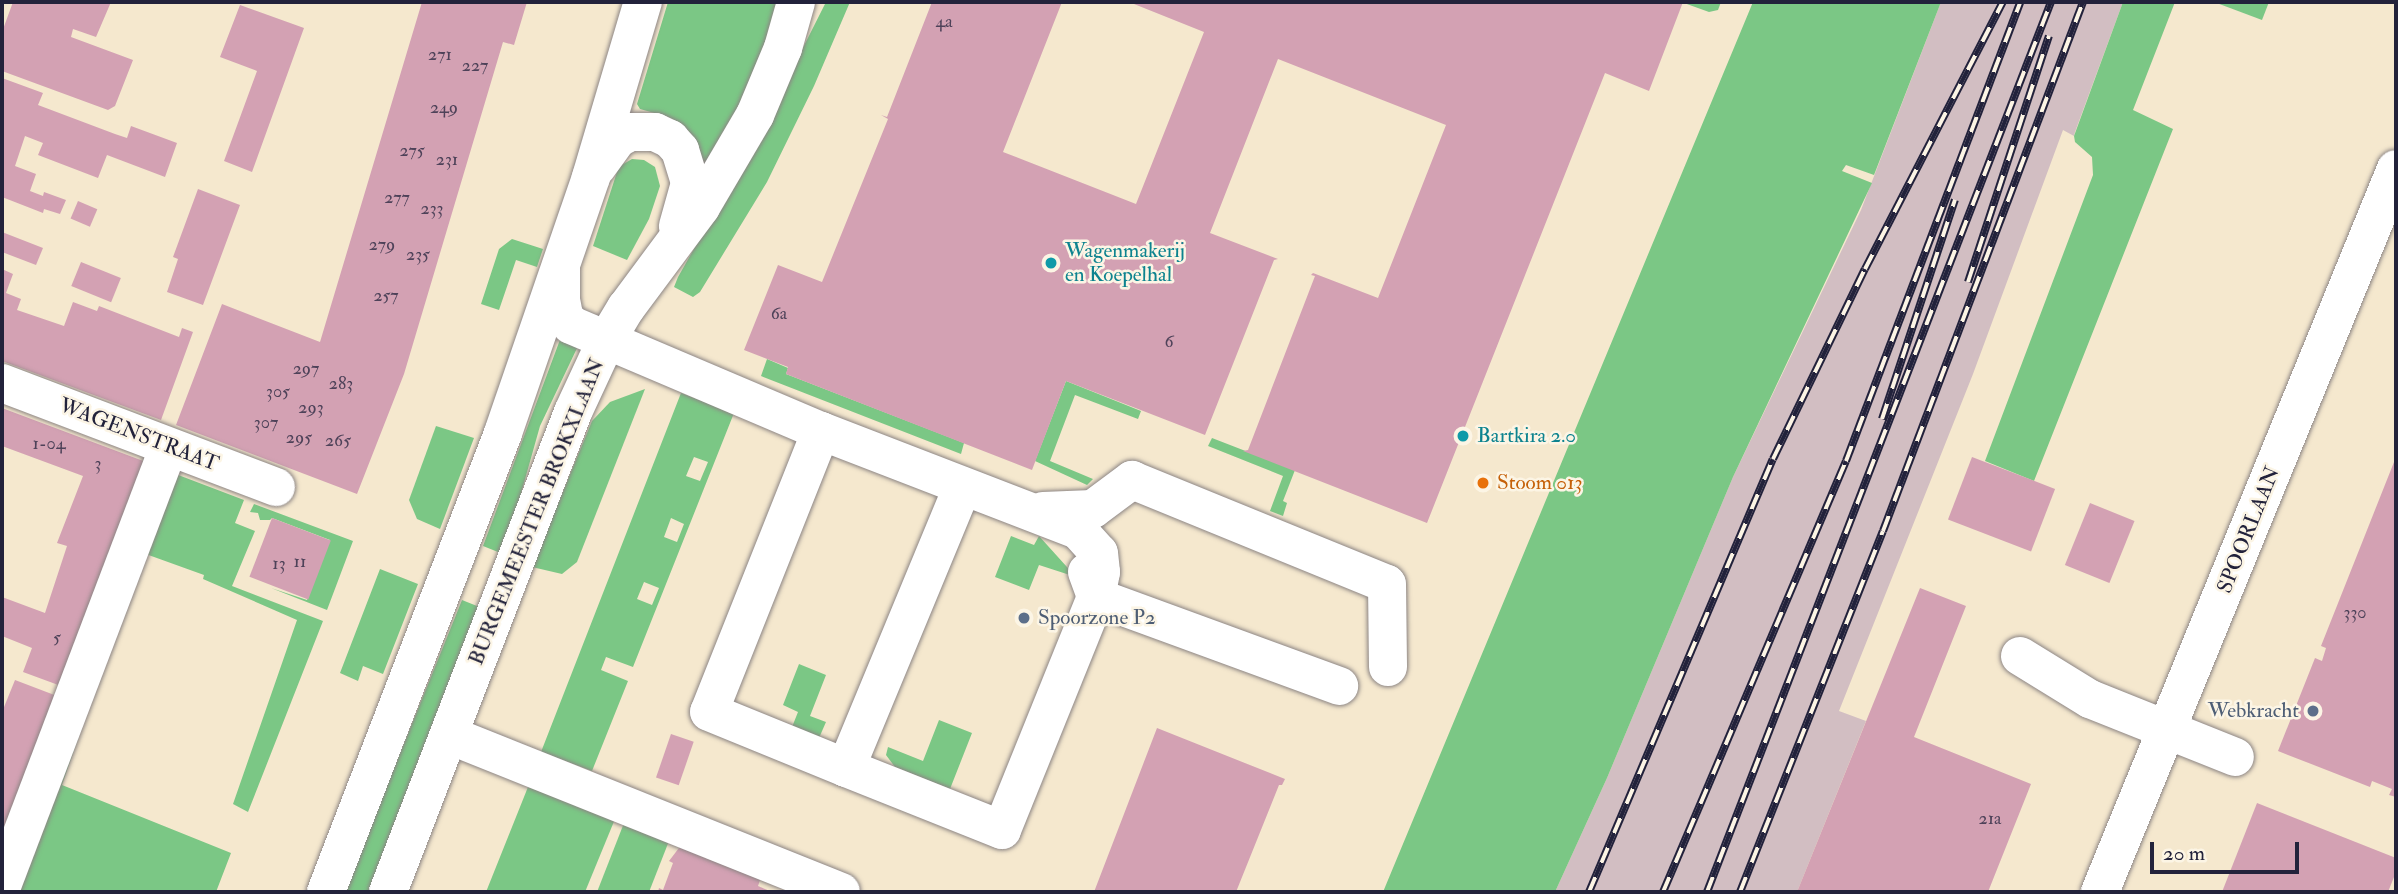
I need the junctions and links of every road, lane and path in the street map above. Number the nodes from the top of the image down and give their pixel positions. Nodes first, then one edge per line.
1 (643, 2) edge
2 (796, 2) edge
3 (2396, 169) edge
4 (591, 177) junction
5 (561, 266) junction
6 (660, 266) junction
7 (606, 341) junction
8 (2, 383) edge
9 (821, 430) junction
10 (168, 448) junction
11 (962, 486) junction
12 (276, 487) dead end
13 (1039, 517) junction
14 (1096, 597) junction
15 (2020, 656) dead end
16 (1388, 667) dead end
17 (1339, 686) dead end
18 (2166, 732) junction
19 (449, 735) junction
20 (2235, 757) dead end
21 (846, 768) junction
22 (2, 886) edge
23 (326, 892) edge
24 (388, 892) edge
25 (841, 892) edge
26 (2101, 892) edge

1 - 4 street
2 - 6 street, BURGEMEESTER BROKXLAAN
3 - 18 street, SPOORLAAN
4 - 5 street
4 - 6 street
5 - 7 street
5 - 23 street
6 - 7 street, BURGEMEESTER BROKXLAAN
7 - 9 street
7 - 19 street, BURGEMEESTER BROKXLAAN
8 - 10 street, WAGENSTRAAT
9 - 11 street
9 - 21 street
10 - 12 street, WAGENSTRAAT
10 - 22 street
11 - 13 street
11 - 21 street
13 - 14 street
13 - 16 street
14 - 17 street
14 - 21 street
15 - 18 street
18 - 20 street
18 - 26 street, SPOORLAAN
19 - 24 street, BURGEMEESTER BROKXLAAN
19 - 25 street

